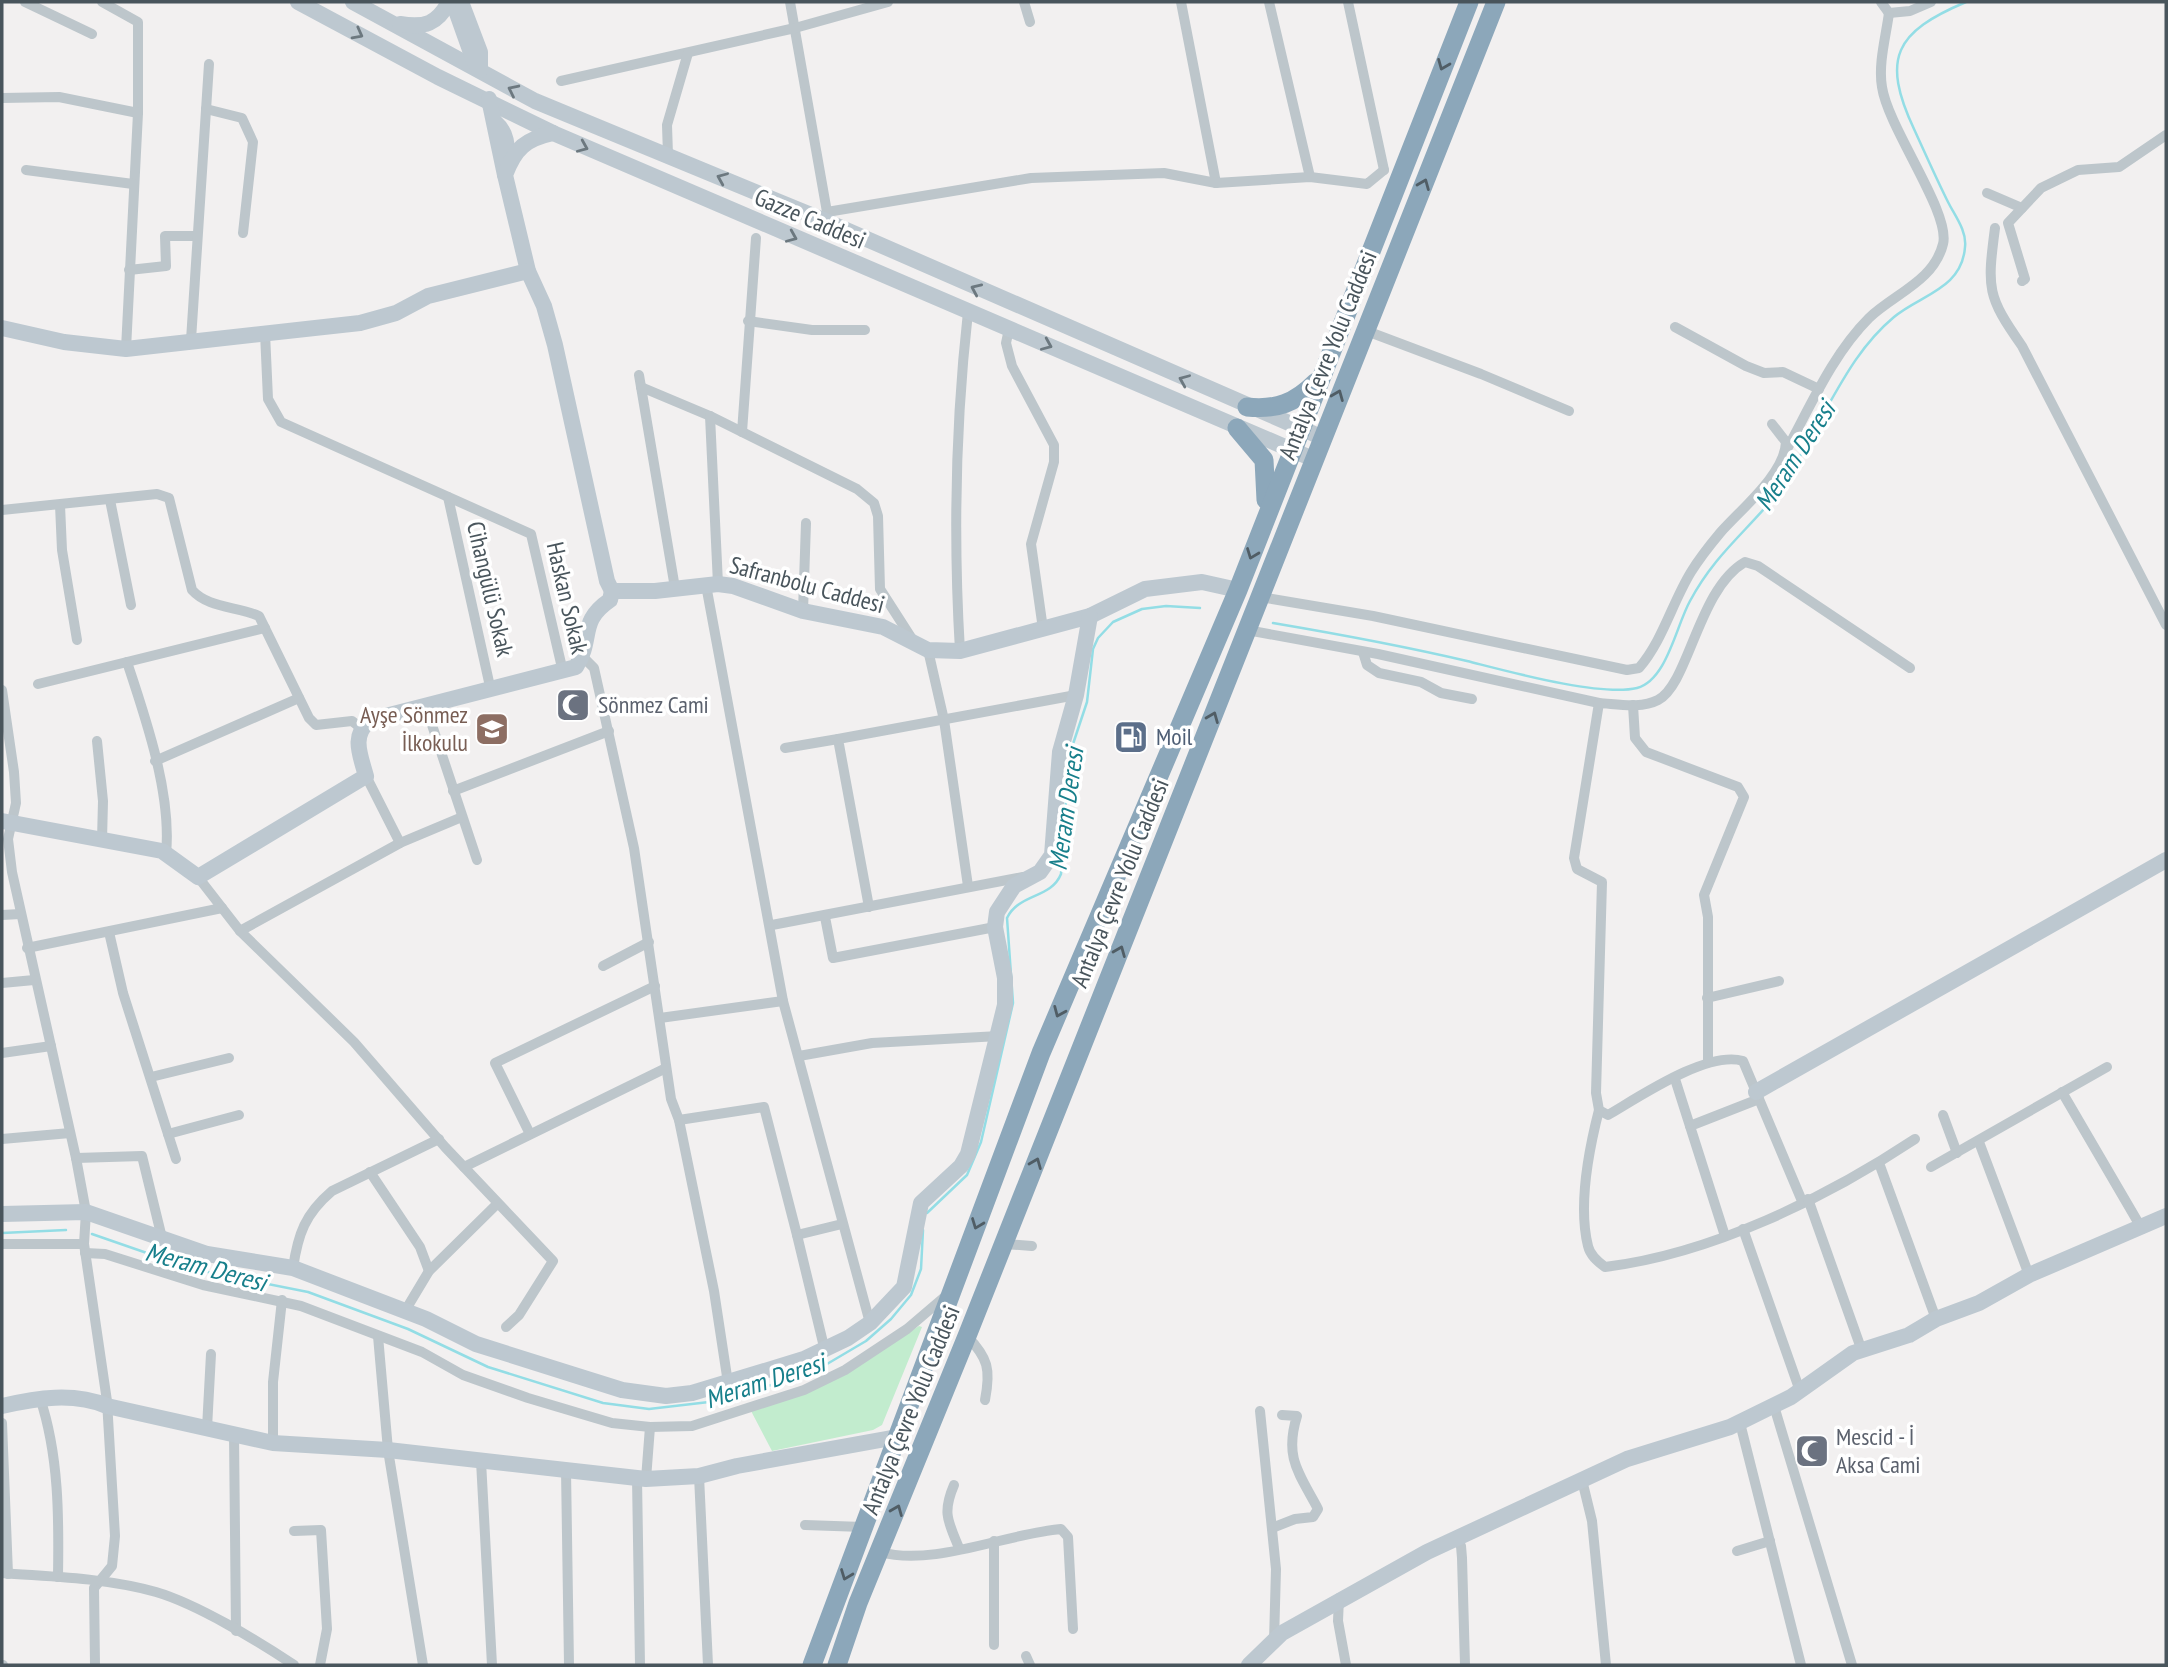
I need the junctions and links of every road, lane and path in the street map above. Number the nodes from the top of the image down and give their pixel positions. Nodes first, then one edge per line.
1 (25, 2) edge
2 (102, 2) edge
3 (298, 2) edge
4 (353, 2) edge
5 (451, 2) edge
6 (461, 2) edge
7 (790, 2) edge
8 (888, 2) edge
9 (1024, 2) edge
10 (1181, 2) edge
11 (1269, 2) edge
12 (1348, 2) edge
13 (1469, 2) edge
14 (1496, 2) edge
15 (1881, 2) edge
16 (1931, 2) edge
17 (1889, 13) junction
18 (1030, 22) dead end
19 (391, 23) junction
20 (796, 28) junction
21 (92, 34) dead end
22 (688, 53) junction
23 (209, 64) dead end
24 (481, 72) junction
25 (561, 81) dead end
26 (2, 98) edge
27 (490, 103) junction
28 (206, 109) junction
29 (138, 113) junction
30 (553, 133) junction
31 (2166, 135) edge
32 (668, 155) junction
33 (26, 170) dead end
34 (1391, 174) junction
35 (505, 175) junction
36 (1310, 177) junction
37 (1216, 183) junction
38 (133, 184) junction
39 (1987, 192) dead end
40 (2022, 208) junction
41 (825, 216) junction
42 (2008, 223) junction
43 (243, 233) dead end
44 (196, 236) junction
45 (756, 238) dead end
46 (129, 270) junction
47 (528, 271) junction
48 (2022, 281) dead end
49 (968, 312) junction
50 (748, 321) junction
51 (1675, 327) dead end
52 (2, 328) edge
53 (1009, 329) junction
54 (865, 330) dead end
55 (1364, 330) junction
56 (265, 332) junction
57 (191, 340) junction
58 (126, 349) junction
59 (639, 375) dead end
60 (1322, 376) junction
61 (641, 387) junction
62 (1819, 389) junction
63 (1247, 407) junction
64 (1569, 411) dead end
65 (710, 416) junction
66 (1772, 424) dead end
67 (1237, 428) junction
68 (1301, 429) junction
69 (742, 432) junction
70 (1321, 437) junction
71 (1292, 450) junction
72 (1786, 451) junction
73 (1313, 458) junction
74 (448, 498) junction
75 (110, 500) junction
76 (60, 505) junction
77 (2, 510) edge
78 (806, 523) dead end
79 (1264, 523) junction
80 (712, 584) junction
81 (675, 588) junction
82 (1238, 590) junction
83 (612, 591) junction
84 (1260, 597) junction
85 (131, 604) dead end
86 (803, 611) junction
87 (1090, 616) junction
88 (2166, 625) edge
89 (265, 628) junction
90 (1043, 629) junction
91 (1247, 630) junction
92 (76, 640) dead end
93 (921, 646) junction
94 (960, 651) junction
95 (1363, 652) junction
96 (583, 656) junction
97 (127, 662) junction
98 (1910, 668) dead end
99 (563, 672) junction
100 (38, 684) dead end
101 (2, 690) edge
102 (491, 691) junction
103 (1076, 695) junction
104 (299, 698) junction
105 (1472, 699) dead end
106 (1599, 703) junction
107 (1633, 705) junction
108 (426, 706) junction
109 (944, 720) junction
110 (361, 728) junction
111 (609, 731) junction
112 (838, 738) junction
113 (96, 741) dead end
114 (785, 748) dead end
115 (155, 761) junction
116 (366, 776) junction
117 (453, 790) junction
118 (462, 817) junction
119 (6, 822) edge
120 (102, 840) junction
121 (400, 843) junction
122 (166, 854) junction
123 (477, 860) dead end
124 (2166, 860) edge
125 (198, 877) junction
126 (1028, 877) junction
127 (968, 886) junction
128 (869, 907) junction
129 (222, 908) junction
130 (20, 914) junction
131 (2, 915) edge
132 (825, 917) junction
133 (772, 925) junction
134 (995, 927) junction
135 (240, 931) junction
136 (109, 932) junction
137 (649, 942) junction
138 (27, 947) junction
139 (603, 966) dead end
140 (34, 980) junction
141 (1779, 981) dead end
142 (2, 983) edge
143 (655, 986) junction
144 (1707, 998) junction
145 (783, 1000) junction
146 (660, 1018) junction
147 (999, 1036) junction
148 (51, 1046) junction
149 (2, 1053) edge
150 (799, 1056) junction
151 (229, 1058) dead end
152 (1708, 1062) junction
153 (2107, 1067) dead end
154 (666, 1068) junction
155 (150, 1077) junction
156 (1675, 1079) junction
157 (2062, 1092) junction
158 (1757, 1096) junction
159 (1600, 1110) junction
160 (239, 1115) dead end
161 (1943, 1115) dead end
162 (679, 1120) junction
163 (1690, 1126) junction
164 (70, 1133) junction
165 (530, 1133) junction
166 (168, 1134) junction
167 (2, 1139) edge
168 (439, 1139) junction
169 (1915, 1139) dead end
170 (1979, 1142) junction
171 (1957, 1153) junction
172 (76, 1158) junction
173 (176, 1159) dead end
174 (1880, 1163) junction
175 (464, 1167) junction
176 (1931, 1167) dead end
177 (370, 1172) junction
178 (1805, 1200) junction
179 (497, 1204) junction
180 (86, 1212) junction
181 (2, 1214) edge
182 (2166, 1216) edge
183 (842, 1224) junction
184 (1743, 1229) junction
185 (2142, 1229) junction
186 (797, 1235) junction
187 (1725, 1236) junction
188 (163, 1238) junction
189 (2, 1244) edge
190 (1004, 1244) junction
191 (1032, 1246) dead end
192 (85, 1248) junction
193 (293, 1269) junction
194 (429, 1271) junction
195 (2029, 1275) junction
196 (952, 1291) junction
197 (282, 1300) junction
198 (405, 1311) junction
199 (1936, 1320) junction
200 (870, 1323) junction
201 (506, 1327) dead end
202 (378, 1336) junction
203 (967, 1336) junction
204 (825, 1350) junction
205 (1862, 1351) junction
206 (211, 1354) dead end
207 (728, 1382) junction
208 (1800, 1391) junction
209 (40, 1398) junction
210 (985, 1399) dead end
211 (2, 1406) edge
212 (107, 1406) junction
213 (1774, 1406) junction
214 (1260, 1411) dead end
215 (1282, 1415) dead end
216 (2, 1423) edge
217 (1740, 1423) junction
218 (650, 1427) junction
219 (207, 1428) junction
220 (234, 1434) junction
221 (897, 1437) junction
222 (273, 1443) junction
223 (388, 1450) junction
224 (481, 1461) junction
225 (566, 1470) junction
226 (699, 1476) junction
227 (642, 1478) junction
228 (1582, 1480) junction
229 (954, 1485) dead end
230 (4, 1490) edge
231 (805, 1525) dead end
232 (863, 1527) junction
233 (1272, 1528) junction
234 (294, 1531) dead end
235 (1455, 1538) junction
236 (995, 1541) junction
237 (1770, 1541) junction
238 (959, 1548) junction
239 (1737, 1551) dead end
240 (880, 1552) junction
241 (5, 1574) edge
242 (58, 1577) junction
243 (101, 1582) junction
244 (1339, 1598) junction
245 (1073, 1629) dead end
246 (236, 1631) junction
247 (1274, 1641) junction
248 (994, 1645) dead end
249 (95, 1665) edge
250 (294, 1665) edge
251 (320, 1665) edge
252 (422, 1665) edge
253 (492, 1665) edge
254 (569, 1665) edge
255 (640, 1665) edge
256 (708, 1665) edge
257 (812, 1665) edge
258 (837, 1665) edge
259 (1249, 1665) edge
260 (1346, 1665) edge
261 (1465, 1665) edge
262 (1606, 1665) edge
263 (1801, 1665) edge
264 (1852, 1665) edge

1 - 21 street
2 - 29 street
3 -> 27 street, Gazze Caddesi
4 - 19 street, Gazze Caddesi
5 - 19 street
5 - 24 street
6 - 24 street
7 - 20 street
8 - 20 street
9 - 18 street
10 - 37 street
11 - 36 street
12 - 34 street
13 -> 34 highway, Antalya Çevre Yolu Caddesi
55 -> 14 highway, Antalya Çevre Yolu Caddesi
15 - 17 street
16 - 17 street
17 - 62 street
19 - 24 street, Gazze Caddesi
20 - 22 street
20 - 41 street
22 - 25 street
22 - 32 street
23 - 28 street
24 - 27 street
32 -> 24 street, Gazze Caddesi
26 - 29 street
27 - 30 street, Gazze Caddesi
27 - 35 street
28 - 43 street
28 - 44 street
29 - 38 street
30 - 35 street
30 -> 49 street, Gazze Caddesi
31 - 40 street
41 -> 32 street, Gazze Caddesi
33 - 38 street
34 - 36 street
34 - 60 highway, Antalya Çevre Yolu Caddesi
35 - 47 street
36 - 37 street
37 - 41 street
38 - 46 street
39 - 40 street
40 - 42 street
63 -> 41 street, Gazze Caddesi
42 - 48 street
42 - 88 street
44 - 46 street
44 - 57 street
45 - 50 street
46 - 58 street
47 - 56 street
47 - 83 street
49 - 53 street, Gazze Caddesi
49 - 94 street
50 - 54 street
50 - 69 street
51 - 62 street
52 - 58 street
53 -> 67 street, Gazze Caddesi
53 - 90 street
55 - 64 street
70 -> 55 highway, Antalya Çevre Yolu Caddesi
56 - 57 street
56 - 74 street
57 - 58 street
59 - 61 street
60 - 63 highway
60 - 68 highway, Antalya Çevre Yolu Caddesi
61 - 65 street
61 - 81 street
62 - 72 street
63 - 68 street, Gazze Caddesi
65 - 69 street
65 - 80 street
66 - 72 street
67 - 71 street, Gazze Caddesi
67 - 79 highway
68 - 70 street, Gazze Caddesi
68 - 71 highway, Antalya Çevre Yolu Caddesi
69 - 93 street
70 - 73 highway, Antalya Çevre Yolu Caddesi
71 - 73 street, Gazze Caddesi
71 - 79 highway, Antalya Çevre Yolu Caddesi
72 - 84 street
73 - 84 highway, Antalya Çevre Yolu Caddesi
74 - 99 street, Haskan Sokak
74 - 102 street, Cihangülü Sokak
75 - 76 street
75 - 85 street
75 - 89 street
76 - 77 street
76 - 92 street
78 - 86 street
79 -> 82 highway, Antalya Çevre Yolu Caddesi
80 - 81 street, Safranbolu Caddesi
80 - 86 street, Safranbolu Caddesi
80 - 133 street
81 - 83 street, Safranbolu Caddesi
82 - 87 street, Safranbolu Caddesi
82 -> 196 highway, Antalya Çevre Yolu Caddesi
83 - 96 street
84 - 91 highway, Antalya Çevre Yolu Caddesi
86 - 93 street, Safranbolu Caddesi
87 - 90 street, Safranbolu Caddesi
87 - 103 street
89 - 97 street
89 - 104 street
90 - 94 street, Safranbolu Caddesi
91 - 95 street
190 -> 91 highway, Antalya Çevre Yolu Caddesi
93 - 94 street, Safranbolu Caddesi
93 - 109 street
95 - 105 street
95 - 106 street
96 - 99 street
96 - 111 street
97 - 100 street
97 - 115 street
98 - 107 street
99 - 102 street
101 - 119 street
102 - 108 street
103 - 109 street
103 - 126 street
104 - 110 street
104 - 115 street
106 - 107 street
106 - 159 street
107 - 144 street
108 - 110 street
108 - 117 street
109 - 112 street
109 - 127 street
110 - 116 street
111 - 117 street
111 - 137 street
112 - 114 street
112 - 128 street
113 - 120 street
115 - 122 street
116 - 121 street
116 - 125 street
117 - 118 street
118 - 121 street
118 - 123 street
119 - 120 street
119 - 130 street
120 - 122 street
121 - 135 street
122 - 125 street
124 - 158 street
125 - 129 street
126 - 127 street
126 - 134 street
127 - 128 street
128 - 132 street
129 - 135 street
129 - 136 street
130 - 131 street
130 - 138 street
132 - 133 street
132 - 134 street
133 - 145 street
134 - 147 street
135 - 168 street
136 - 138 street
136 - 155 street
137 - 139 street
137 - 143 street
138 - 140 street
140 - 142 street
140 - 148 street
141 - 144 street
143 - 146 street
143 - 165 street
144 - 152 street
145 - 146 street
145 - 150 street
146 - 154 street
147 - 150 street
147 - 200 street
148 - 149 street
148 - 164 street
150 - 183 street
151 - 155 street
152 - 156 street
152 - 158 street
153 - 157 street
154 - 162 street
154 - 165 street
155 - 166 street
156 - 159 street
156 - 163 street
157 - 170 street
157 - 185 street
158 - 163 street
158 - 178 street
159 - 187 street
160 - 166 street
161 - 171 street
162 - 186 street
162 - 207 street
163 - 187 street
164 - 167 street
164 - 172 street
165 - 175 street
166 - 173 street
168 - 175 street
168 - 177 street
169 - 174 street
170 - 171 street
170 - 195 street
171 - 176 street
172 - 180 street
172 - 188 street
174 - 178 street
174 - 199 street
175 - 179 street
177 - 193 street
177 - 194 street
178 - 184 street
178 - 205 street
179 - 194 street
179 - 201 street
180 - 181 street
180 - 188 street
180 - 192 street
182 - 185 street
183 - 186 street
183 - 200 street
184 - 187 street
184 - 208 street
185 - 195 street
186 - 204 street
188 - 193 street
189 - 192 street
190 - 191 street
190 - 203 highway, Antalya Çevre Yolu Caddesi
192 - 197 street
192 - 212 street
193 - 198 street
194 - 198 street
195 - 199 street
196 - 218 street
196 - 221 highway, Antalya Çevre Yolu Caddesi
197 - 202 street
197 - 222 street
198 - 207 street
199 - 205 street
200 - 204 street
202 - 218 street
202 - 223 street
203 - 210 street
240 -> 203 highway, Antalya Çevre Yolu Caddesi
204 - 207 street
205 - 208 street
206 - 219 street
208 - 213 street
209 - 211 street
209 - 212 street
209 - 242 street
212 - 219 street
212 - 243 street
213 - 217 street
213 - 264 street
214 - 233 street
215 - 233 street
216 - 230 street
217 - 228 street
217 - 237 street
218 - 227 street
219 - 220 street
220 - 222 street
220 - 246 street
221 - 226 street
221 - 232 highway, Antalya Çevre Yolu Caddesi
222 - 223 street
223 - 224 street
223 - 252 street
224 - 225 street
224 - 253 street
225 - 227 street
225 - 254 street
226 - 227 street
226 - 256 street
227 - 255 street
228 - 235 street
228 - 262 street
229 - 238 street
230 - 241 street
231 - 232 street
232 -> 257 highway, Antalya Çevre Yolu Caddesi
233 - 247 street
234 - 251 street
235 - 244 street
235 - 261 street
236 - 238 street
236 - 245 street
236 - 248 street
237 - 239 street
237 - 263 street
238 - 240 street
240 - 258 highway, Antalya Çevre Yolu Caddesi
241 - 242 street
242 - 243 street
243 - 246 street
243 - 249 street
244 - 247 street
244 - 260 street
246 - 250 street
247 - 259 street

